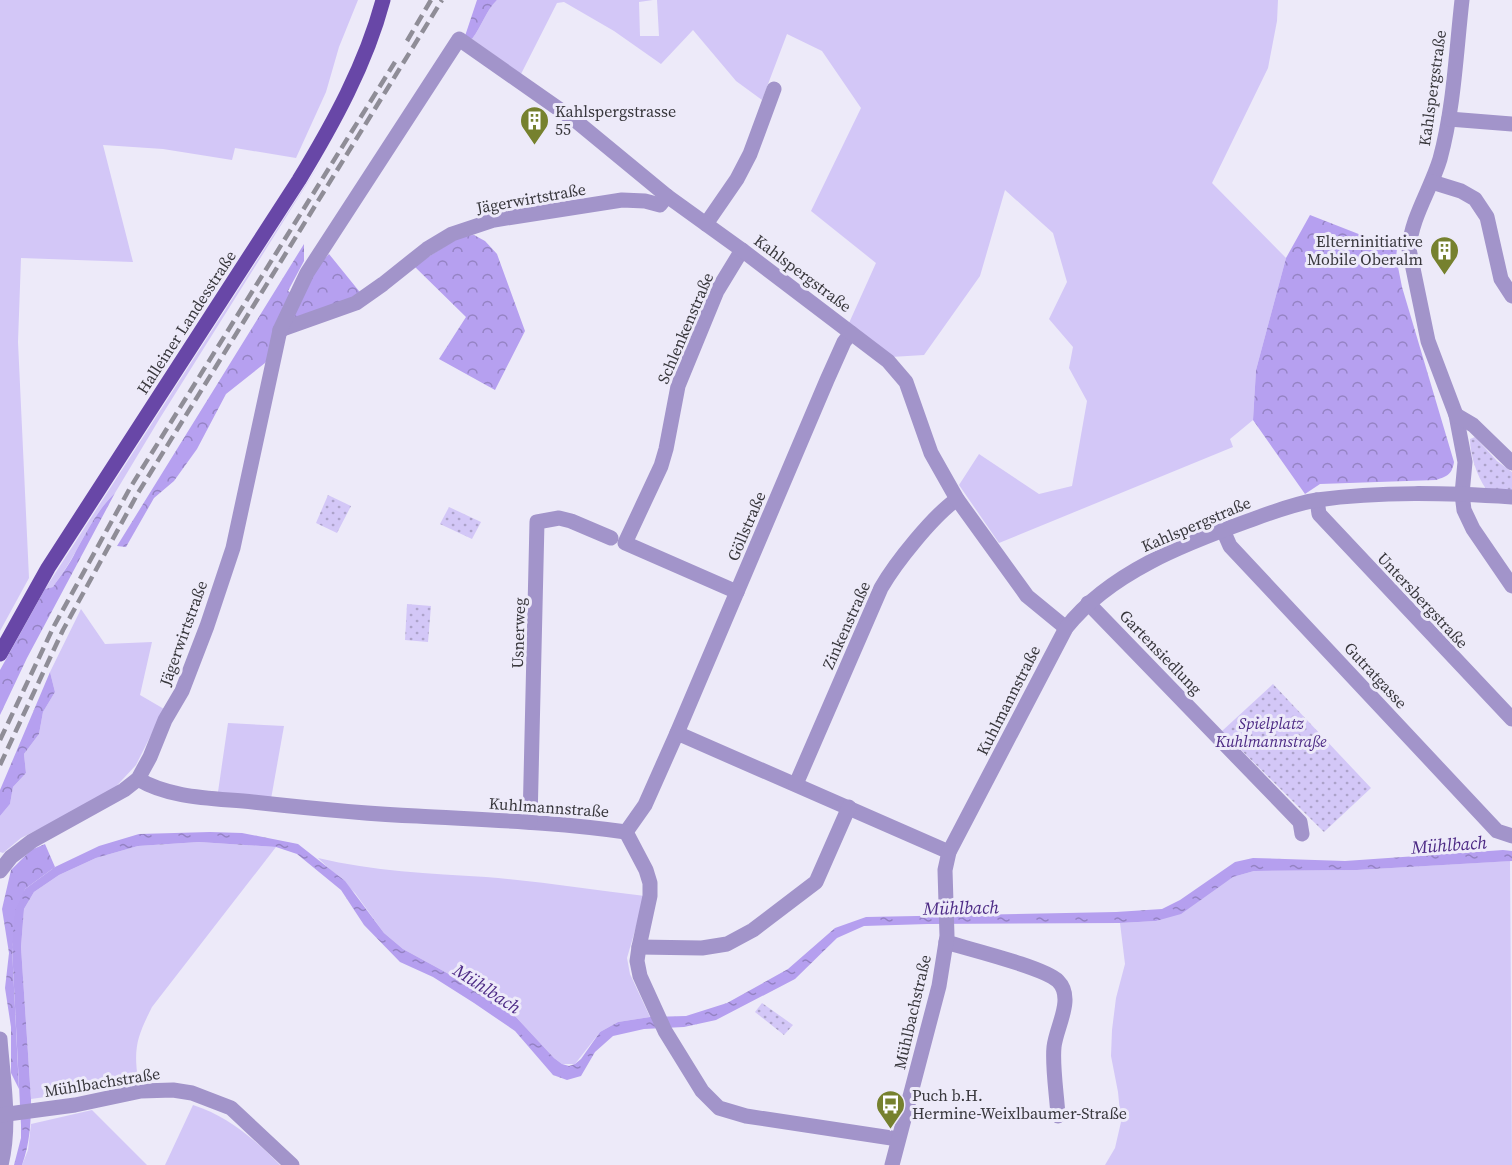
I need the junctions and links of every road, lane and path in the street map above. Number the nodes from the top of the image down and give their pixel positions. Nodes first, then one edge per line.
1 (383, 0) edge
2 (1462, 0) edge
3 (459, 39) joint
4 (774, 89) dead end
5 (1449, 119) junction
6 (1512, 124) edge
7 (1432, 182) junction
8 (667, 196) junction
9 (706, 224) junction
10 (742, 250) junction
11 (1512, 296) edge
12 (280, 330) junction
13 (851, 333) junction
14 (1456, 415) junction
15 (1512, 463) edge
16 (1462, 494) junction
17 (1512, 497) edge
18 (957, 499) junction
19 (1317, 500) junction
20 (1223, 530) junction
21 (611, 538) dead end
22 (1512, 586) edge
23 (737, 592) junction
24 (1088, 603) junction
25 (1066, 628) junction
26 (0, 654) edge
27 (1512, 719) edge
28 (677, 733) junction
29 (138, 779) junction
30 (796, 784) junction
31 (849, 807) junction
32 (530, 822) junction
33 (626, 832) junction
34 (1302, 834) dead end
35 (1512, 836) edge
36 (949, 852) junction
37 (0, 871) edge
38 (946, 939) junction
39 (639, 947) junction
40 (0, 1039) edge
41 (8, 1113) edge
42 (1058, 1116) dead end
43 (898, 1140) junction
44 (2, 1165) edge
45 (292, 1165) edge
46 (892, 1165) edge

1 - 26 main road, Halleiner Landesstraße
2 - 5 street, Kahlspergstraße
3 - 8 street, Kahlspergstraße
3 - 12 street, Jägerwirtstraße
4 - 9 street
5 - 6 street
5 - 7 street, Kahlspergstraße
7 - 11 street
7 - 14 street, Kahlspergstraße
8 - 9 street, Kahlspergstraße
8 - 12 street, Jägerwirtstraße
9 - 10 street, Kahlspergstraße
10 - 13 street, Kahlspergstraße
10 - 23 street, Schlenkenstraße
12 - 29 street, Jägerwirtstraße
13 - 18 street, Kahlspergstraße
13 - 23 street, Göllstraße
14 - 15 street
14 - 16 street, Kahlspergstraße
16 - 17 street
16 - 19 street, Kahlspergstraße
16 - 22 street
18 - 25 street, Kahlspergstraße
18 - 30 street, Zinkenstraße
19 - 20 street, Kahlspergstraße
19 - 27 street, Untersbergstraße
20 - 24 street, Kahlspergstraße
20 - 35 street, Gutratgasse
21 - 32 street, Usnerweg
23 - 28 street, Göllstraße
24 - 25 street, Kahlspergstraße
24 - 34 street, Gartensiedlung
25 - 36 street, Kuhlmannstraße
28 - 30 street
28 - 33 street, Kuhlmannstraße
29 - 32 street, Kuhlmannstraße
29 - 37 street, Jägerwirtstraße
30 - 31 street
31 - 36 street
31 - 39 street
32 - 33 street, Kuhlmannstraße
33 - 39 street
36 - 38 street, Kuhlmannstraße
38 - 42 street
38 - 43 street, Mühlbachstraße
39 - 43 street
40 - 41 street
41 - 44 street
41 - 45 street, Mühlbachstraße
43 - 46 street, Mühlbachstraße

